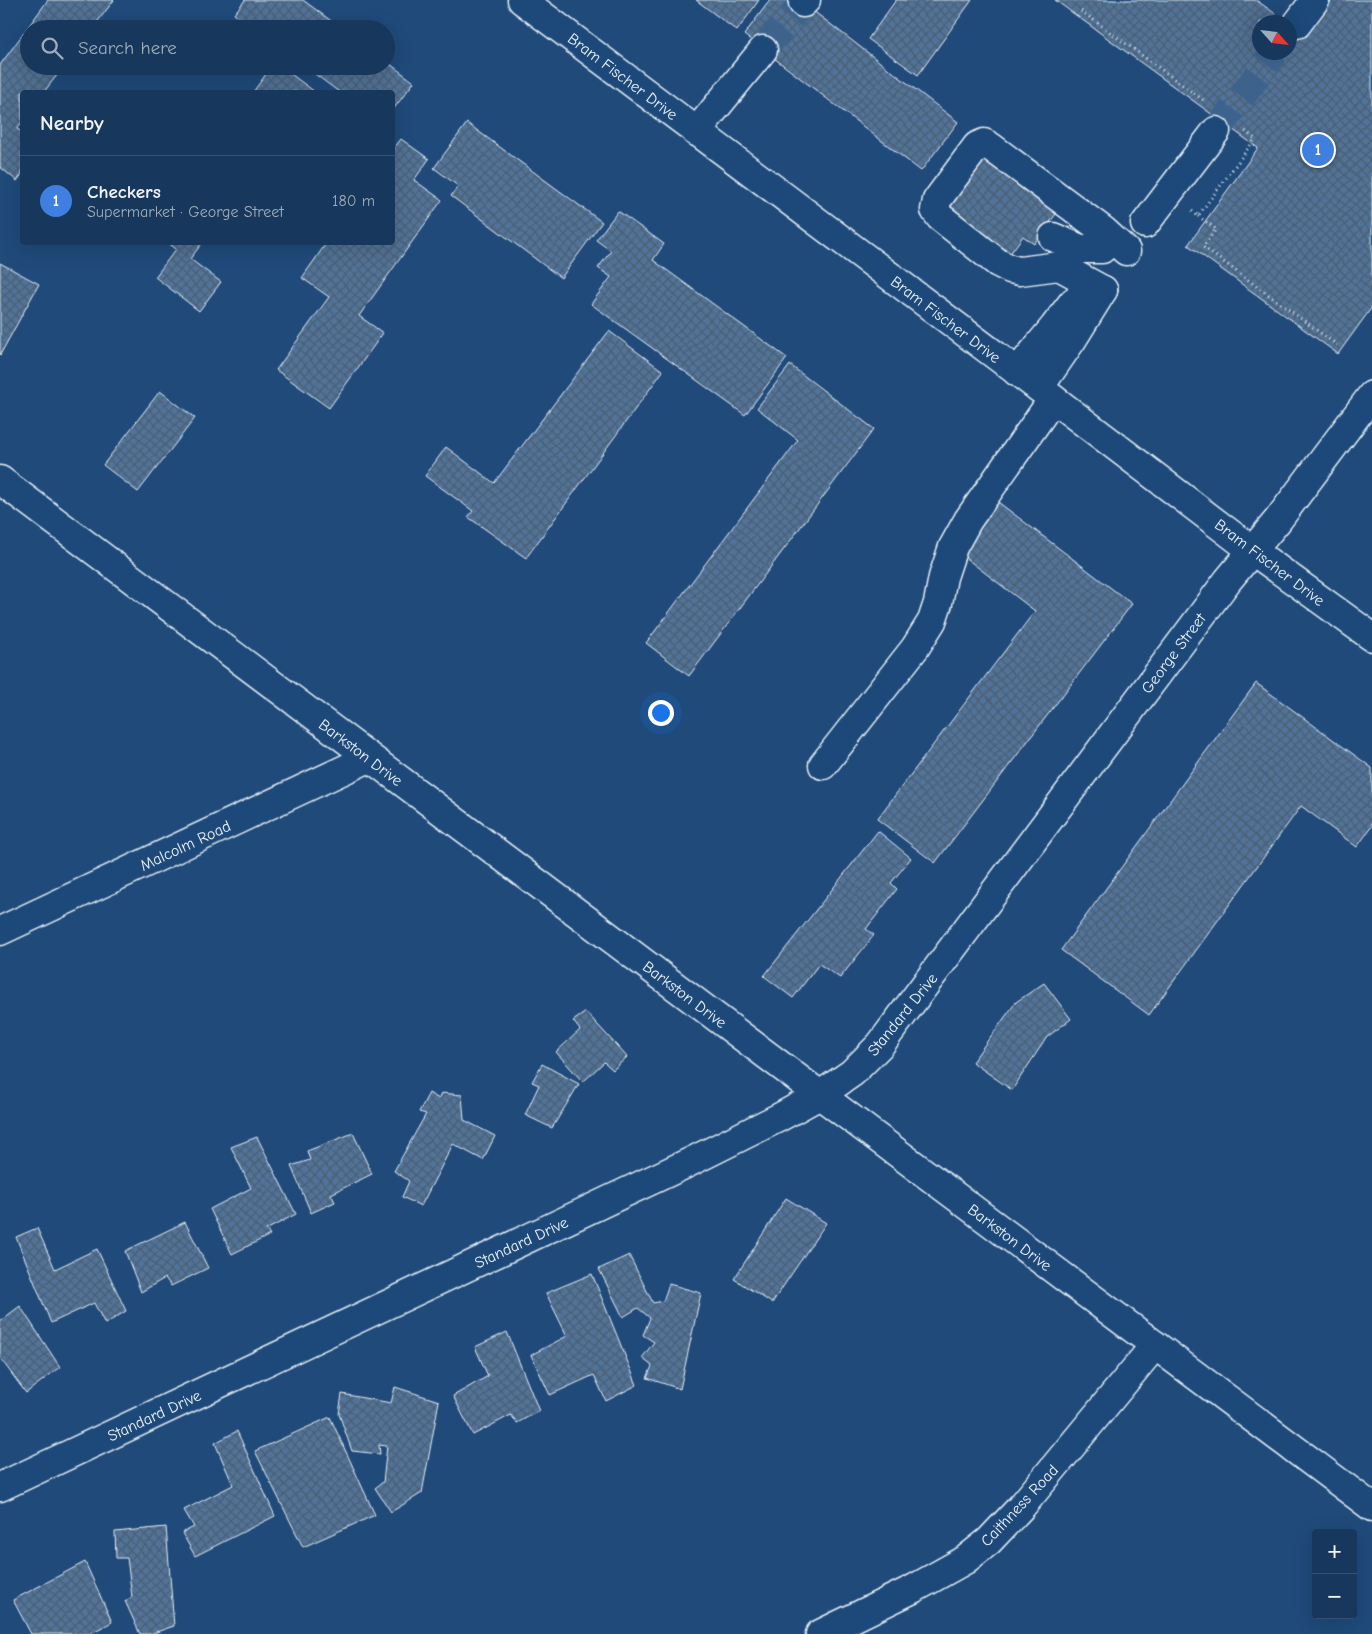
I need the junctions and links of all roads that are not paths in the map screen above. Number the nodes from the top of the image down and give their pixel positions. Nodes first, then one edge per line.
1 (522, 0) edge
2 (1315, 0) edge
3 (1297, 23) edge
4 (763, 50) tunnel mouth
5 (1228, 129) tunnel mouth
6 (696, 132) junction
7 (1145, 224) dead end
8 (1054, 237) dead end
9 (1072, 274) junction
10 (1103, 290) junction
11 (1073, 302) junction
12 (1017, 372) junction
13 (1046, 393) junction
14 (1372, 395) edge
15 (0, 480) edge
16 (1253, 551) junction
17 (1370, 633) edge
18 (369, 758) junction
19 (823, 765) dead end
20 (979, 915) joint
21 (0, 932) edge
22 (820, 1095) junction
23 (1155, 1345) junction
24 (0, 1488) edge
25 (1372, 1507) edge
26 (820, 1634) edge

1 - 6 street, Bram Fischer Drive
2 - 3 street
4 - 6 street
5 - 7 street
6 - 12 street, Bram Fischer Drive
8 - 9 street
9 - 10 street
9 - 11 street
10 - 11 street
10 - 13 street
11 - 12 street
12 - 13 street, Bram Fischer Drive
13 - 16 street, Bram Fischer Drive
13 - 19 street
14 - 16 street, George Street
15 - 18 street, Barkston Drive
16 - 17 street, Bram Fischer Drive
16 - 20 street, George Street
18 - 21 street, Malcolm Road
18 - 22 street, Barkston Drive
20 - 22 street, Standard Drive
22 - 23 street, Barkston Drive
22 - 24 street, Standard Drive
23 - 25 street, Barkston Drive
23 - 26 street, Caithness Road

